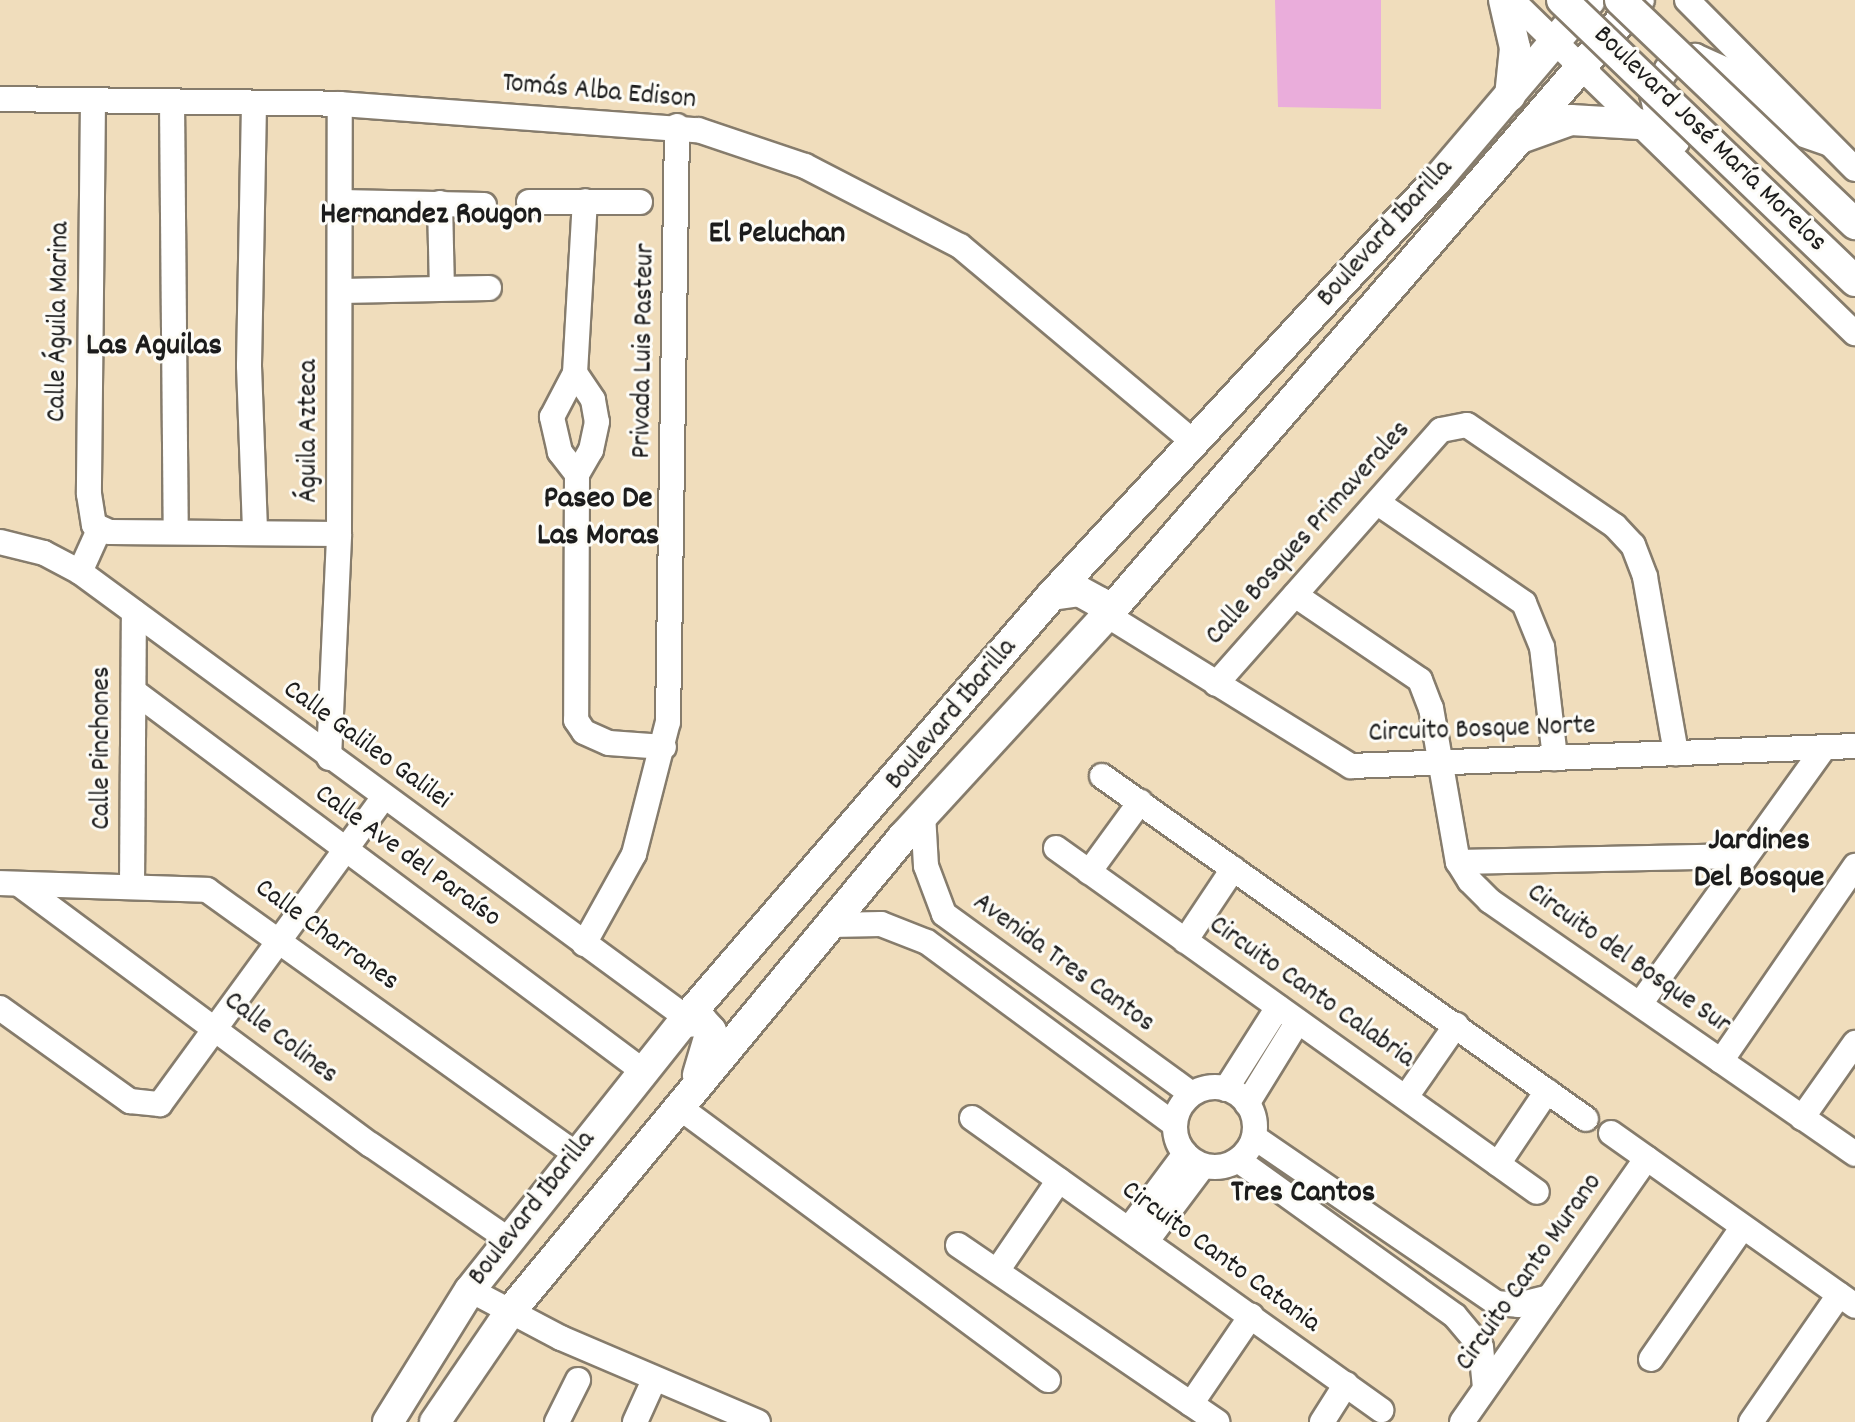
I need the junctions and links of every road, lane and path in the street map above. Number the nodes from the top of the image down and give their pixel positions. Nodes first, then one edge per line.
1 (1504, 0) edge
2 (1512, 0) edge
3 (1562, 0) edge
4 (1590, 0) edge
5 (1620, 0) edge
6 (1639, 0) edge
7 (1692, 2) edge
8 (1557, 41) junction
9 (1584, 66) junction
10 (1510, 96) junction
11 (0, 99) edge
12 (93, 100) junction
13 (172, 101) junction
14 (254, 104) junction
15 (340, 104) junction
16 (1639, 124) junction
17 (677, 126) junction
18 (1513, 141) junction
19 (1829, 144) junction
20 (1855, 169) edge
21 (585, 201) junction
22 (341, 202) junction
23 (529, 202) dead end
24 (640, 202) dead end
25 (440, 203) junction
26 (484, 205) dead end
27 (1732, 212) junction
28 (1855, 224) edge
29 (1855, 281) edge
30 (442, 288) junction
31 (489, 288) dead end
32 (341, 291) junction
33 (1855, 333) edge
34 (575, 373) junction
35 (1192, 441) junction
36 (577, 474) junction
37 (1378, 503) junction
38 (104, 531) junction
39 (176, 532) junction
40 (255, 533) junction
41 (339, 534) junction
42 (0, 542) edge
43 (80, 572) junction
44 (1052, 595) junction
45 (1295, 595) junction
46 (134, 612) junction
47 (1107, 615) junction
48 (1216, 684) junction
49 (135, 692) junction
50 (946, 724) junction
51 (1855, 746) edge
52 (664, 747) junction
53 (1824, 748) junction
54 (1676, 753) junction
55 (329, 758) junction
56 (1555, 758) junction
57 (1438, 765) junction
58 (1102, 776) dead end
59 (384, 797) junction
60 (1140, 802) junction
61 (923, 814) junction
62 (903, 837) junction
63 (1056, 848) dead end
64 (345, 850) junction
65 (1745, 856) junction
66 (1458, 862) junction
67 (1855, 866) edge
68 (1233, 869) junction
69 (1089, 872) junction
70 (9, 883) edge
71 (132, 886) junction
72 (831, 925) junction
73 (282, 940) junction
74 (1185, 941) junction
75 (584, 944) junction
76 (1640, 1004) junction
77 (1278, 1007) junction
78 (0, 1008) edge
79 (685, 1020) junction
80 (1298, 1021) junction
81 (1456, 1025) junction
82 (218, 1030) junction
83 (1855, 1043) edge
84 (1721, 1061) junction
85 (643, 1071) junction
86 (1226, 1089) junction
87 (1547, 1091) junction
88 (1192, 1094) junction
89 (1406, 1097) junction
90 (686, 1098) junction
91 (1247, 1104) junction
92 (972, 1118) dead end
93 (1802, 1118) junction
94 (1586, 1119) dead end
95 (1174, 1124) junction
96 (1611, 1133) dead end
97 (1254, 1137) junction
98 (576, 1154) junction
99 (1855, 1154) edge
100 (1647, 1158) junction
101 (1194, 1160) junction
102 (1238, 1160) junction
103 (1498, 1164) junction
104 (1059, 1180) junction
105 (1537, 1192) dead end
106 (1742, 1228) junction
107 (1138, 1236) junction
108 (508, 1239) junction
109 (958, 1245) dead end
110 (997, 1271) junction
111 (470, 1290) junction
112 (1549, 1297) junction
113 (1847, 1300) edge
114 (1496, 1303) junction
115 (510, 1312) junction
116 (1251, 1316) junction
117 (1473, 1334) junction
118 (1651, 1359) dead end
119 (578, 1380) dead end
120 (654, 1380) junction
121 (1048, 1380) dead end
122 (1346, 1384) junction
123 (1485, 1388) junction
124 (1191, 1404) junction
125 (1381, 1410) dead end
126 (388, 1422) edge
127 (435, 1422) edge
128 (557, 1422) edge
129 (635, 1422) edge
130 (758, 1422) edge
131 (1217, 1422) edge
132 (1322, 1422) edge
133 (1462, 1422) edge
134 (1751, 1422) edge

1 - 10 main road
2 - 8 street
3 - 29 main road, Boulevard José María Morelos, bridge
4 - 8 main road, Boulevard Ibarilla
5 - 28 main road, Boulevard José María Morelos, bridge
6 - 9 main road, Boulevard Ibarilla
7 - 19 street
8 - 9 street
8 - 10 main road, Boulevard Ibarilla
9 - 16 street
9 - 18 main road, Boulevard Ibarilla
10 - 35 main road, Boulevard Ibarilla
11 - 12 street, Tomás Alba Edison
12 - 13 street, Tomás Alba Edison
12 - 38 street, Calle Águila Marina
13 - 14 street, Tomás Alba Edison
13 - 39 street
14 - 15 street, Tomás Alba Edison
14 - 40 street
15 - 17 street, Tomás Alba Edison
15 - 22 street, Águila Azteca
16 - 18 main road
16 - 27 street
17 - 35 street, Tomás Alba Edison
17 - 52 street, Privada Luis Pasteur
18 - 47 main road, Boulevard Ibarilla
19 - 20 street
19 - 27 street
21 - 23 street
21 - 24 street
21 - 34 street
22 - 25 street
22 - 32 street, Águila Azteca
25 - 26 street
25 - 30 street
27 - 33 street
30 - 31 street
30 - 32 street
32 - 41 street, Águila Azteca
34 - 36 street
34 - 36 street
35 - 44 main road, Boulevard Ibarilla
36 - 52 street
37 - 45 street, Calle Bosques Primaverales
37 - 54 street, Calle Bosques Primaverales
37 - 56 street
38 - 39 street
38 - 43 street
39 - 40 street
40 - 41 street
41 - 55 street, Águila Azteca
42 - 43 street, Calle Galileo Galilei
43 - 46 street, Calle Galileo Galilei
44 - 47 main road
44 - 50 main road, Boulevard Ibarilla
45 - 48 street, Calle Bosques Primaverales
45 - 57 street, Circuito del Bosque Sur
46 - 49 street, Calle Pinchones
46 - 55 street, Calle Galileo Galilei
47 - 48 street, Circuito Bosque Norte
47 - 61 main road, Boulevard Ibarilla
48 - 57 street, Circuito Bosque Norte
49 - 64 street, Calle Ave del Paraíso
49 - 71 street, Calle Pinchones
50 - 62 main road
50 - 79 main road, Boulevard Ibarilla
51 - 53 street, Circuito Bosque Norte
52 - 75 street, Privada Luis Pasteur
53 - 54 street, Circuito Bosque Norte
53 - 65 street
54 - 56 street, Circuito Bosque Norte
55 - 59 street, Calle Galileo Galilei
56 - 57 street, Circuito Bosque Norte
57 - 66 street, Circuito del Bosque Sur
58 - 60 street, Circuito Canto Calabria
59 - 64 street
59 - 75 street, Calle Galileo Galilei
60 - 68 street, Circuito Canto Calabria
60 - 69 street
61 - 62 main road, Boulevard Ibarilla
61 - 88 street, Avenida Tres Cantos
62 - 72 main road, Boulevard Ibarilla
63 - 69 street, Circuito Canto Calabria
64 - 73 street
64 - 85 street, Calle Ave del Paraíso
65 - 66 street
65 - 76 street
66 - 76 street, Circuito del Bosque Sur
67 - 84 street
68 - 74 street
68 - 81 street, Circuito Canto Calabria
69 - 74 street, Circuito Canto Calabria
70 - 71 street, Calle Charranes
70 - 82 street, Calle Colines
71 - 73 street, Calle Charranes
72 - 90 main road, Boulevard Ibarilla
72 - 95 street
73 - 82 street
73 - 98 street, Calle Charranes
74 - 77 street, Circuito Canto Calabria
75 - 79 street, Calle Galileo Galilei
76 - 84 street, Circuito del Bosque Sur
77 - 80 street, Circuito Canto Calabria
77 - 86 street
78 - 82 street
79 - 85 main road, Boulevard Ibarilla
79 - 90 main road
80 - 89 street, Circuito Canto Calabria
80 - 91 street
81 - 87 street, Circuito Canto Calabria
81 - 89 street
82 - 108 street, Calle Colines
83 - 93 street
84 - 93 street, Circuito del Bosque Sur
85 - 98 main road, Boulevard Ibarilla
86 - 88 street
86 - 91 street
87 - 94 street, Circuito Canto Calabria
87 - 103 street
88 - 95 street
89 - 103 street, Circuito Canto Calabria
90 - 115 main road, Boulevard Ibarilla
90 - 121 street
91 - 97 street
92 - 104 street, Circuito Canto Catania
93 - 99 street, Circuito del Bosque Sur
95 - 101 street
96 - 100 street
97 - 102 street
97 - 114 street
98 - 108 main road, Boulevard Ibarilla
100 - 106 street
100 - 112 street, Circuito Canto Murano
101 - 102 street
101 - 107 street
102 - 117 street
103 - 105 street, Circuito Canto Calabria
104 - 107 street, Circuito Canto Catania
104 - 110 street
106 - 113 street
106 - 118 street
107 - 116 street, Circuito Canto Catania
108 - 111 main road, Boulevard Ibarilla
109 - 110 street
110 - 124 street
111 - 115 street
111 - 126 main road, Boulevard Ibarilla
112 - 114 street
112 - 123 street, Circuito Canto Murano
113 - 134 street
114 - 117 street
115 - 120 street
115 - 127 main road, Boulevard Ibarilla
116 - 122 street, Circuito Canto Catania
116 - 124 street
117 - 123 street
119 - 128 street
120 - 129 street
120 - 130 street
122 - 125 street, Circuito Canto Catania
122 - 132 street
123 - 133 street, Circuito Canto Murano
124 - 131 street

